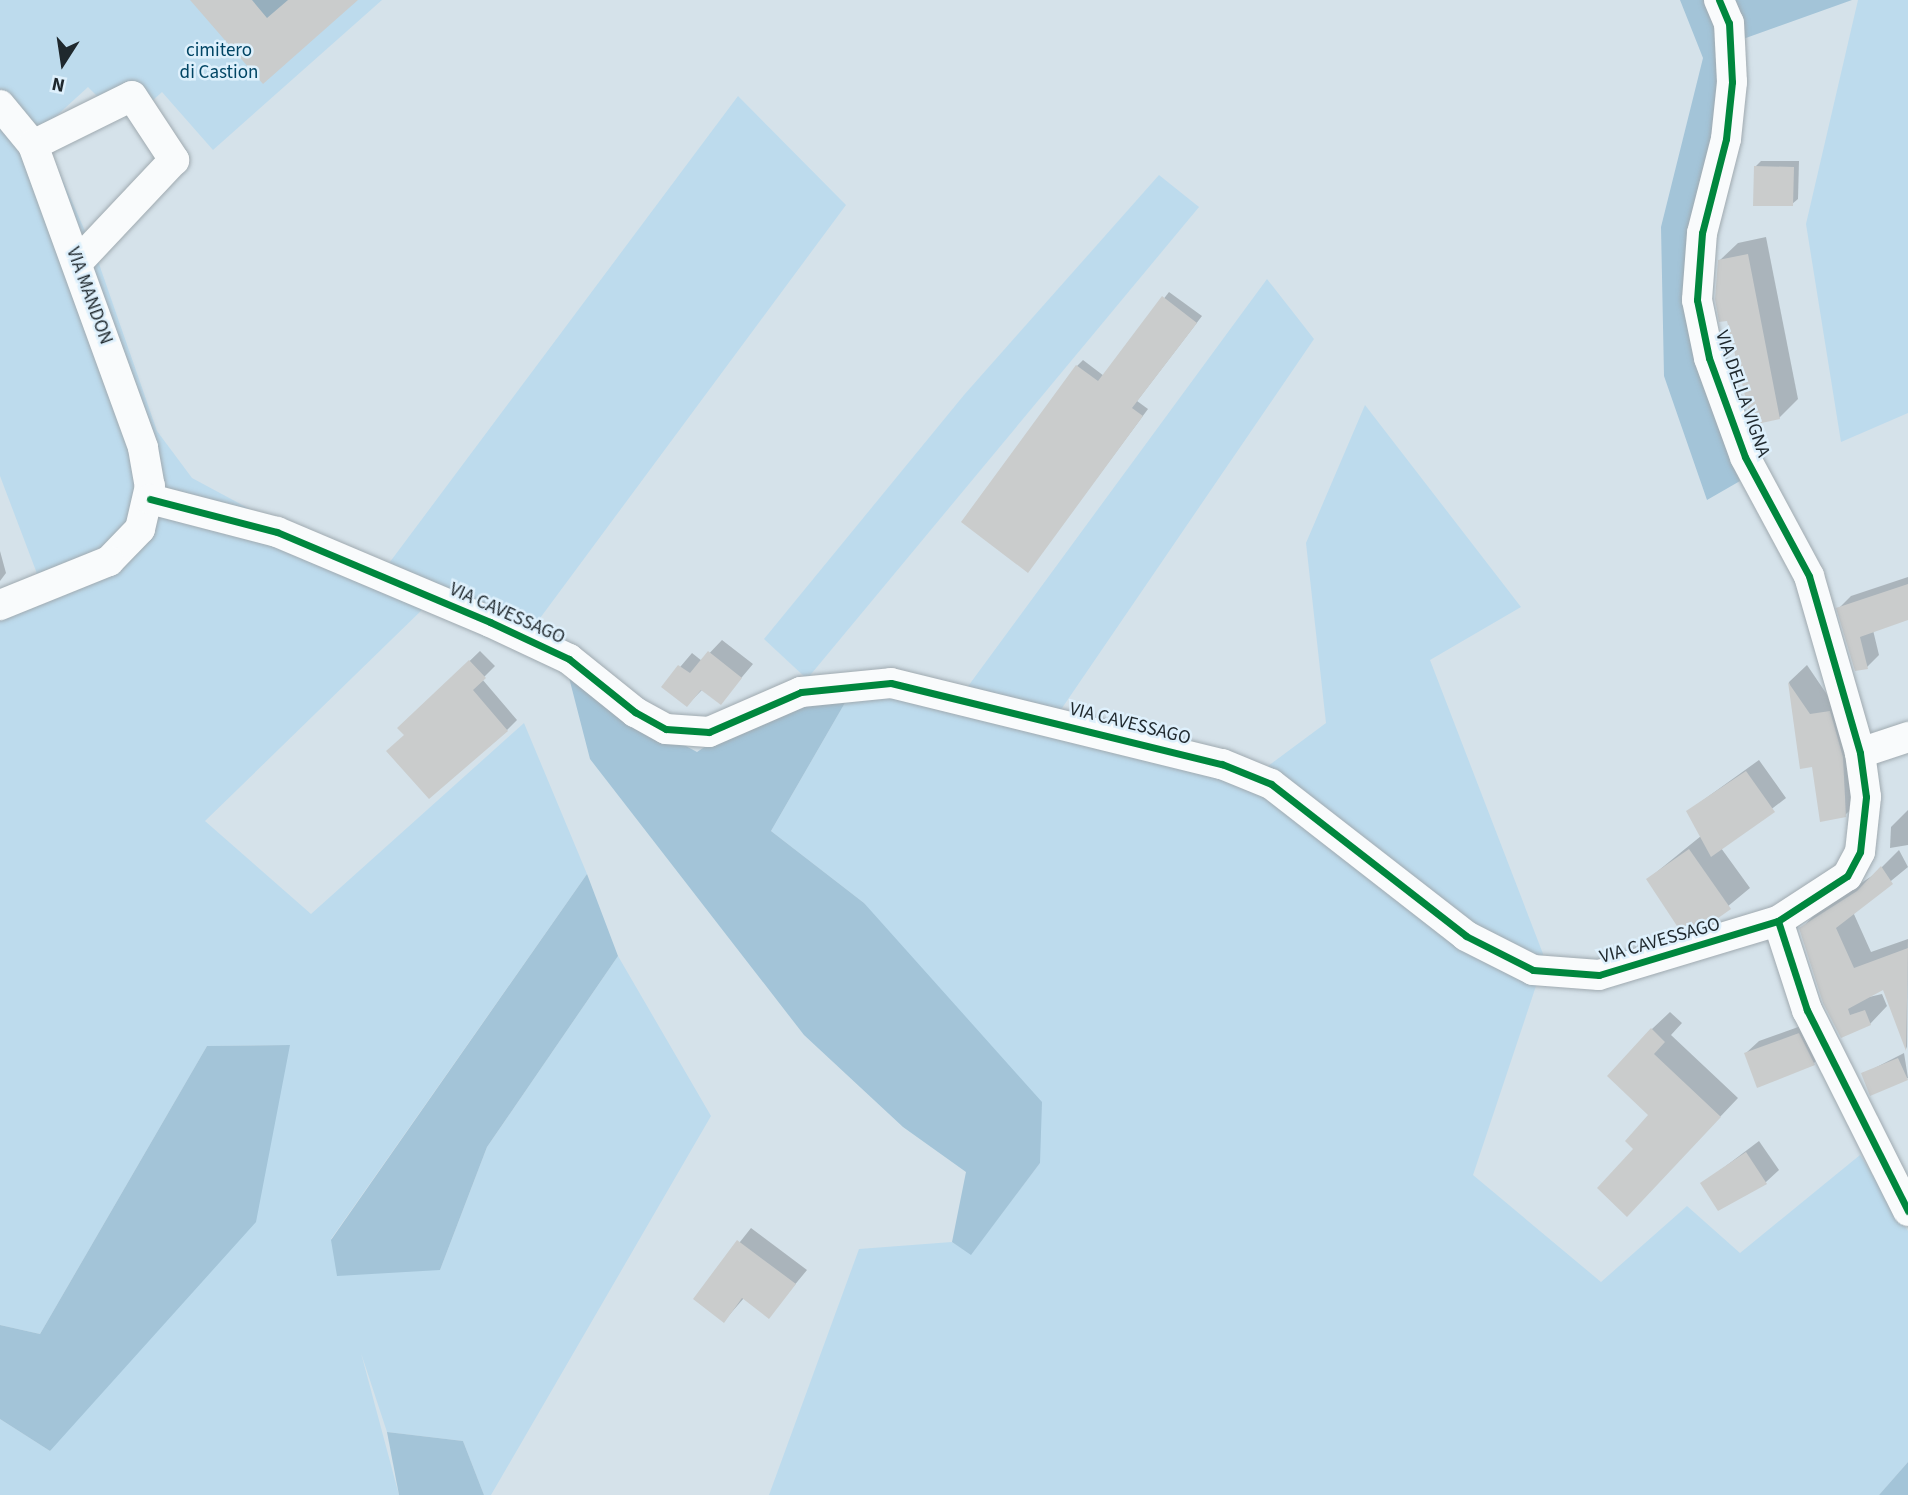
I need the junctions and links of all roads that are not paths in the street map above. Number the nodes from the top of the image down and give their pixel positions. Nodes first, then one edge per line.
1 (1719, 0) edge
2 (0, 106) edge
3 (33, 145) junction
4 (78, 262) junction
5 (150, 499) junction
6 (0, 605) edge
7 (1908, 737) edge
8 (1860, 753) junction
9 (1778, 920) junction
10 (1908, 1211) edge

1 - 8 street, VIA DELLA VIGNA
2 - 3 street, VIA MANDON
3 - 4 street, VIA MANDON
3 - 4 street
4 - 5 street, VIA MANDON
5 - 6 street
5 - 9 street, VIA CAVESSAGO
7 - 8 street
8 - 9 street, VIA CAVESSAGO
9 - 10 street

